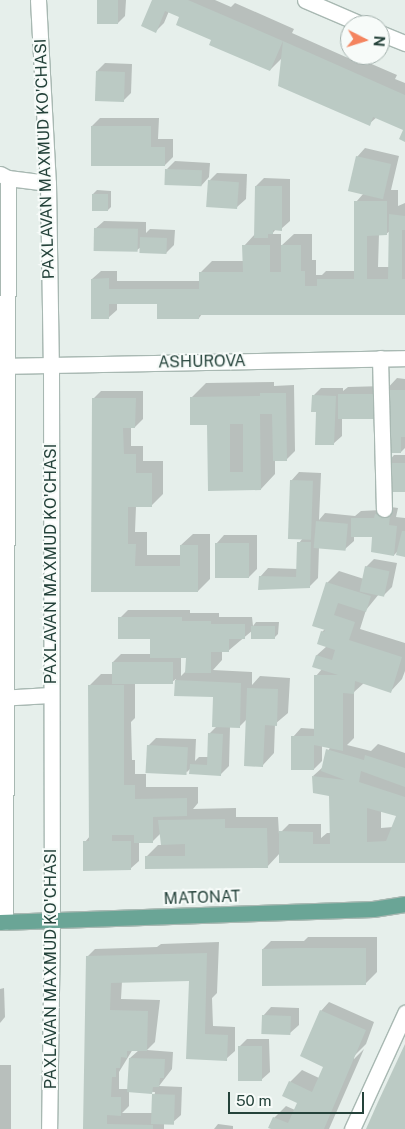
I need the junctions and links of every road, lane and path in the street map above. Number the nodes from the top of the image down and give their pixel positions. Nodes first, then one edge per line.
1 (38, 0) edge
2 (305, 0) edge
3 (340, 15) edge
4 (390, 36) edge
5 (405, 43) edge
6 (4, 176) edge
7 (48, 183) junction
8 (380, 358) junction
9 (405, 358) edge
10 (51, 364) junction
11 (3, 366) edge
12 (384, 509) dead end
13 (51, 695) junction
14 (3, 698) edge
15 (405, 904) edge
16 (52, 920) junction
17 (3, 922) edge
18 (405, 1013) edge
19 (49, 1129) edge
20 (352, 1129) edge

1 - 7 street, PAXLAVAN MAXMUD KO'CHASI
2 - 3 street
4 - 5 street
6 - 7 street
6 - 11 street
7 - 10 street, PAXLAVAN MAXMUD KO'CHASI
8 - 9 street, ASHUROVA
8 - 10 street, ASHUROVA
8 - 12 street
10 - 11 street, ASHUROVA
10 - 13 street, PAXLAVAN MAXMUD KO'CHASI
11 - 14 street
13 - 14 street
13 - 16 street, PAXLAVAN MAXMUD KO'CHASI
14 - 17 street
15 - 16 main road, MATONAT
16 - 17 main road, MATONAT
16 - 19 street, PAXLAVAN MAXMUD KO'CHASI
18 - 20 street

